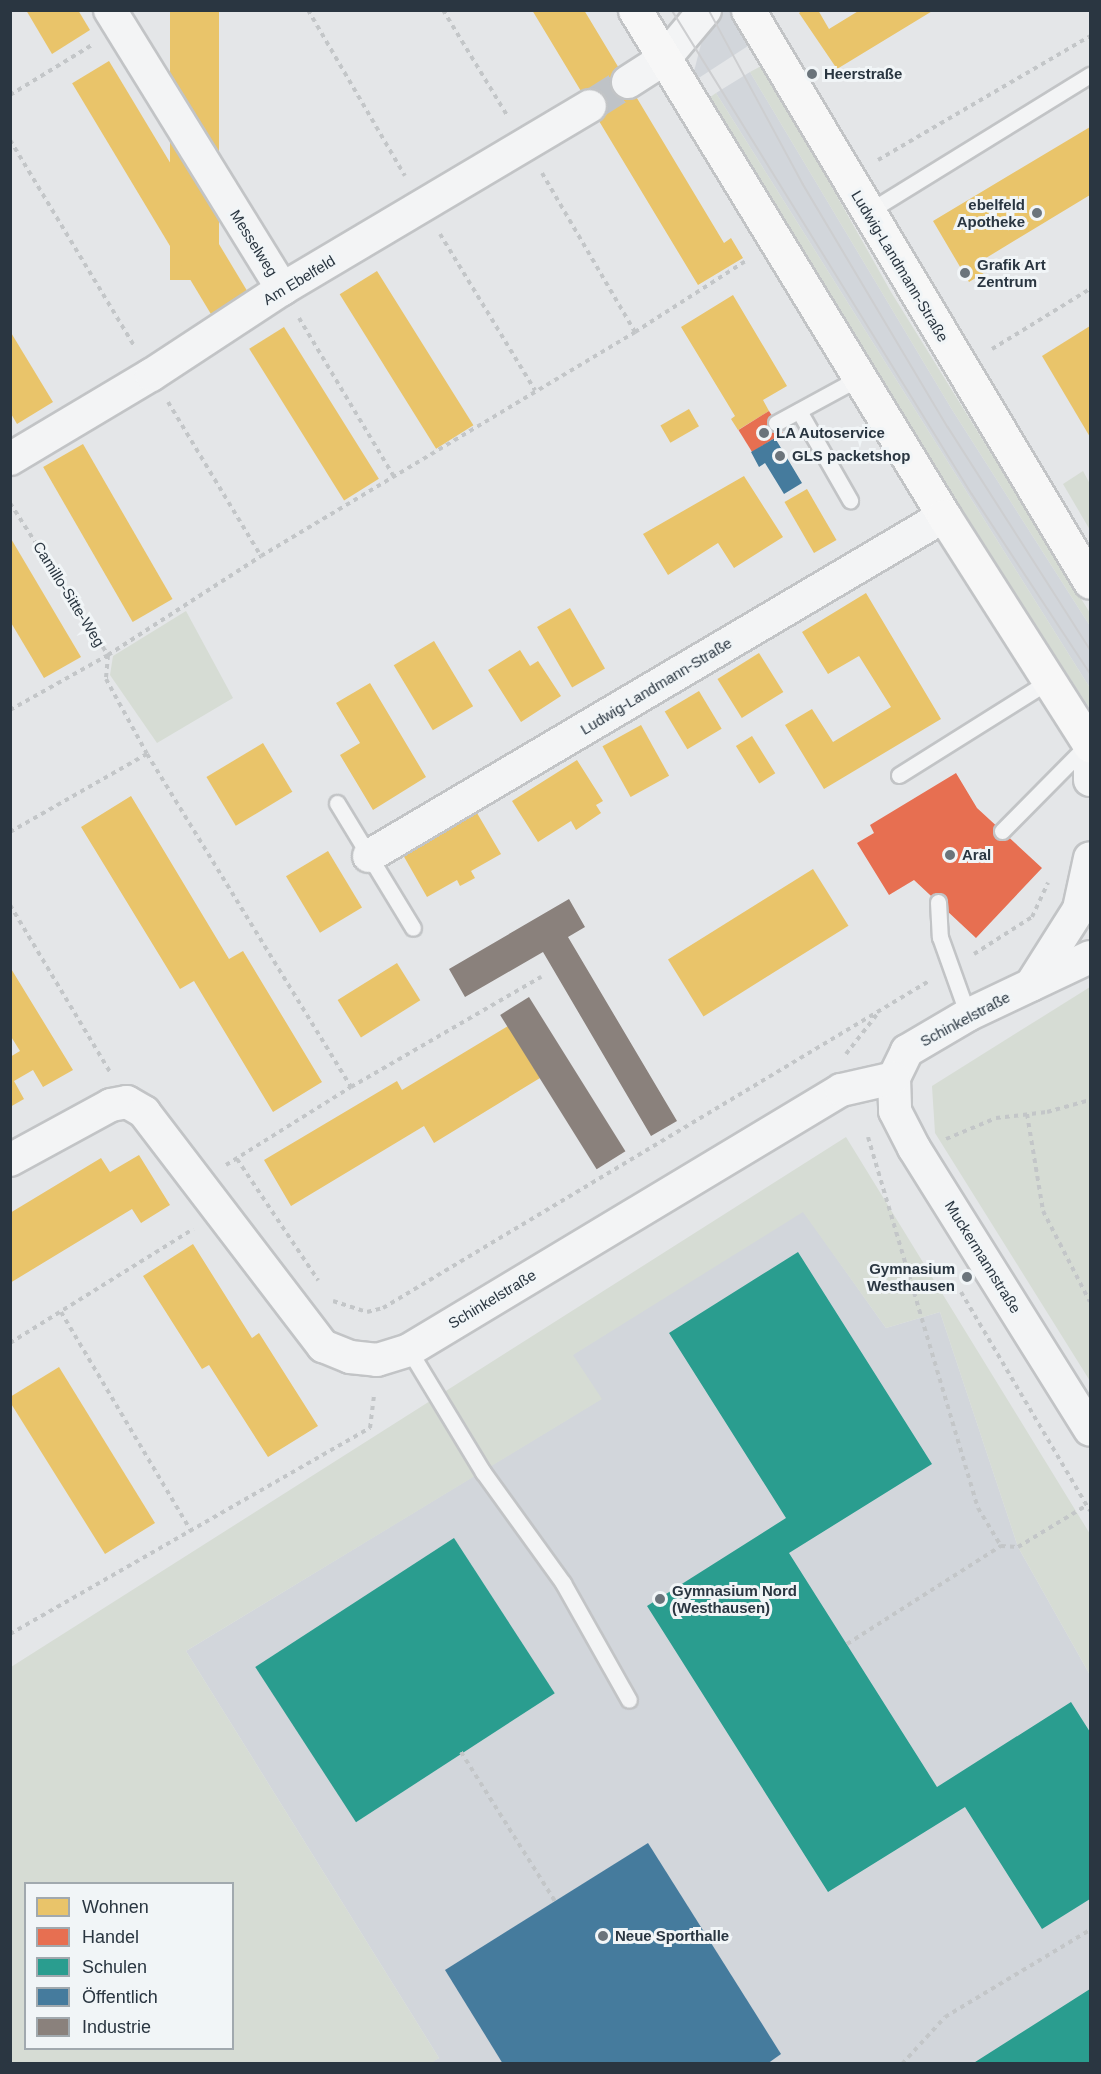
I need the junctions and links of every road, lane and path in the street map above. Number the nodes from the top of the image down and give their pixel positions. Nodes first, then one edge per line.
1 (443, 10) edge
2 (635, 10) edge
3 (705, 10) edge
4 (748, 10) edge
5 (115, 19) edge
6 (1090, 36) edge
7 (664, 59) junction
8 (1090, 75) edge
9 (628, 82) tunnel mouth
10 (10, 95) edge
11 (590, 106) tunnel mouth
12 (515, 127) dead end
13 (878, 160) dead end
14 (535, 162) dead end
15 (867, 212) junction
16 (748, 259) dead end
17 (282, 289) junction
18 (1090, 289) edge
19 (635, 332) junction
20 (992, 349) dead end
21 (859, 378) junction
22 (799, 411) junction
23 (776, 423) dead end
24 (10, 459) edge
25 (394, 477) junction
26 (850, 500) dead end
27 (10, 502) edge
28 (944, 516) junction
29 (1090, 582) edge
30 (108, 655) junction
31 (1049, 681) junction
32 (10, 710) edge
33 (1090, 744) edge
34 (147, 754) junction
35 (899, 775) dead end
36 (1090, 780) edge
37 (337, 803) dead end
38 (1002, 831) dead end
39 (10, 832) edge
40 (369, 856) junction
41 (1090, 858) edge
42 (1051, 877) dead end
43 (938, 902) dead end
44 (10, 905) edge
45 (413, 928) dead end
46 (1090, 957) edge
47 (950, 969) junction
48 (541, 977) dead end
49 (1031, 985) junction
50 (968, 1015) junction
51 (894, 1078) junction
52 (351, 1087) junction
53 (1090, 1100) edge
54 (128, 1102) junction
55 (1027, 1114) junction
56 (867, 1133) dead end
57 (914, 1148) junction
58 (237, 1159) junction
59 (10, 1160) edge
60 (197, 1182) junction
61 (219, 1213) junction
62 (320, 1282) dead end
63 (326, 1292) dead end
64 (1090, 1302) edge
65 (61, 1312) junction
66 (10, 1342) edge
67 (409, 1350) junction
68 (377, 1360) junction
69 (1090, 1430) edge
70 (1087, 1505) dead end
71 (191, 1531) junction
72 (1001, 1546) junction
73 (11, 1633) edge
74 (847, 1644) dead end
75 (629, 1700) dead end
76 (461, 1752) dead end
77 (555, 1901) dead end
78 (1090, 1930) edge
79 (902, 2064) edge

1 - 12 path
2 - 7 main road
3 - 7 street
4 - 15 main road, Ludwig-Landmann-Straße
5 - 10 path
5 - 17 street, Messelweg
6 - 13 path
7 - 9 street
7 - 21 main road
8 - 15 lane
11 - 17 street, Am Ebelfeld
14 - 19 path
15 - 29 main road, Ludwig-Landmann-Straße
16 - 19 path
17 - 24 street, Am Ebelfeld
17 - 25 path, Messelweg
18 - 20 path
19 - 25 path
21 - 22 lane
21 - 28 main road
22 - 23 lane
22 - 26 lane
25 - 30 path
27 - 30 path, Camillo-Sitte-Weg
28 - 31 main road
28 - 40 street, Ludwig-Landmann-Straße
30 - 32 path
30 - 34 path
31 - 33 main road
31 - 35 lane
33 - 36 street
33 - 38 lane
34 - 39 path
34 - 52 path
37 - 40 lane
40 - 45 lane
41 - 49 street
42 - 47 path
43 - 47 lane
44 - 54 path
46 - 49 street, Schinkelstraße
47 - 50 lane
47 - 63 path
48 - 52 path
49 - 50 street, Schinkelstraße
50 - 51 street, Schinkelstraße
51 - 57 street, Muckermannstraße
51 - 67 street, Schinkelstraße
52 - 58 path
53 - 55 path
54 - 59 street
54 - 60 street, Schinkelstraße
55 - 57 path
55 - 64 path
56 - 72 path
57 - 69 street, Muckermannstraße
58 - 60 path
58 - 62 path
60 - 61 street, Schinkelstraße
61 - 65 path
61 - 68 street, Schinkelstraße
65 - 66 path
65 - 71 path
67 - 68 street, Schinkelstraße
67 - 75 lane
68 - 71 path
70 - 72 path
71 - 73 path
72 - 74 path
76 - 77 path
78 - 79 path

